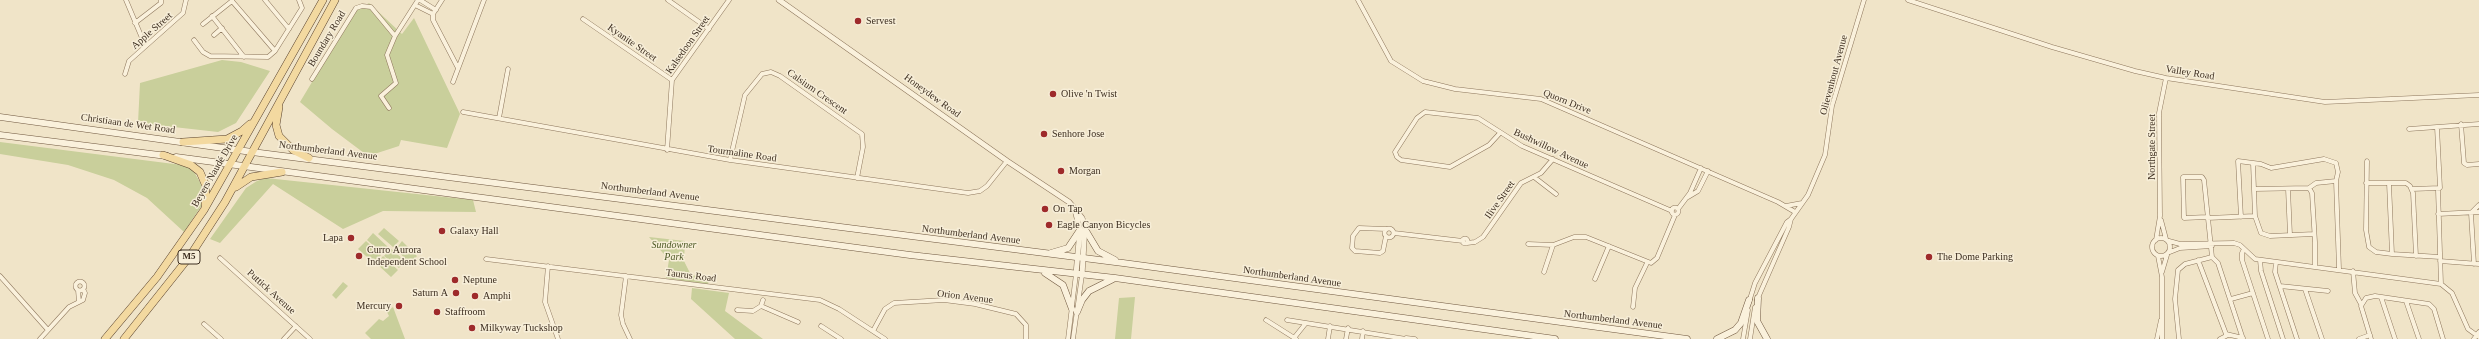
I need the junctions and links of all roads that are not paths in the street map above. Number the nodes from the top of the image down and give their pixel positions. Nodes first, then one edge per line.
1 (126, 0) edge
2 (162, 0) edge
3 (186, 0) edge
4 (265, 0) edge
5 (299, 0) edge
6 (323, 0) edge
7 (335, 0) edge
8 (419, 0) edge
9 (442, 0) edge
10 (484, 0) edge
11 (668, 0) edge
12 (729, 0) edge
13 (779, 0) edge
14 (1358, 0) edge
15 (1864, 0) edge
16 (1908, 0) edge
17 (415, 5) junction
18 (436, 10) junction
19 (433, 14) junction
20 (212, 16) junction
21 (583, 19) dead end
22 (135, 23) junction
23 (203, 24) dead end
24 (222, 28) junction
25 (289, 28) junction
26 (709, 29) junction
27 (214, 34) dead end
28 (395, 36) junction
29 (142, 38) dead end
30 (194, 40) dead end
31 (275, 51) junction
32 (244, 57) junction
33 (458, 68) junction
34 (508, 69) dead end
35 (125, 74) dead end
36 (2166, 78) junction
37 (312, 79) dead end
38 (672, 80) junction
39 (453, 82) dead end
40 (2479, 95) edge
41 (282, 98) junction
42 (389, 108) dead end
43 (260, 112) junction
44 (463, 112) dead end
45 (0, 116) edge
46 (499, 118) junction
47 (2461, 124) junction
48 (2479, 124) edge
49 (2437, 127) junction
50 (2409, 129) dead end
51 (1500, 133) junction
52 (0, 135) edge
53 (183, 142) junction
54 (238, 150) junction
55 (667, 150) junction
56 (252, 152) junction
57 (163, 155) junction
58 (309, 158) junction
59 (1553, 159) junction
60 (730, 160) junction
61 (1007, 161) junction
62 (2367, 161) dead end
63 (2253, 163) junction
64 (2479, 164) edge
65 (230, 166) junction
66 (245, 168) junction
67 (1701, 168) junction
68 (1708, 171) junction
69 (282, 172) junction
70 (1534, 177) junction
71 (857, 178) junction
72 (2336, 181) junction
73 (2366, 183) junction
74 (2389, 183) junction
75 (2309, 188) junction
76 (2254, 189) junction
77 (2288, 189) junction
78 (2412, 189) junction
79 (2438, 190) junction
80 (230, 192) junction
81 (1556, 194) dead end
82 (1687, 198) junction
83 (1802, 203) junction
84 (2479, 205) edge
85 (1786, 206) junction
86 (1678, 209) junction
87 (204, 210) junction
88 (1672, 211) junction
89 (1794, 212) junction
90 (2479, 212) edge
91 (2471, 213) junction
92 (2438, 214) junction
93 (1675, 215) junction
94 (2160, 216) junction
95 (2256, 216) junction
96 (2241, 217) junction
97 (2207, 218) junction
98 (1791, 219) junction
99 (1386, 229) junction
100 (1083, 230) junction
101 (1394, 233) junction
102 (2314, 234) junction
103 (2290, 235) junction
104 (1386, 236) junction
105 (2156, 240) junction
106 (2167, 240) junction
107 (1528, 244) dead end
108 (2211, 244) junction
109 (1553, 245) junction
110 (1609, 246) junction
111 (2184, 246) junction
112 (2244, 249) junction
113 (2168, 253) junction
114 (1044, 254) junction
115 (2392, 254) junction
116 (2158, 256) junction
117 (2416, 256) junction
118 (2212, 257) junction
119 (220, 258) dead end
120 (1080, 258) junction
121 (486, 259) dead end
122 (2440, 259) junction
123 (2198, 260) junction
124 (2260, 260) junction
125 (2276, 262) junction
126 (1123, 263) junction
127 (1647, 263) junction
128 (2474, 264) junction
129 (2479, 264) edge
130 (548, 266) junction
131 (2315, 267) junction
132 (2339, 269) junction
133 (2353, 271) junction
134 (1042, 272) junction
135 (1544, 272) dead end
136 (2162, 272) junction
137 (1079, 275) junction
138 (0, 276) edge
139 (626, 276) junction
140 (1115, 278) junction
141 (1596, 279) dead end
142 (2441, 284) junction
143 (2280, 286) junction
144 (84, 289) junction
145 (2305, 289) junction
146 (78, 290) junction
147 (2328, 291) dead end
148 (2253, 293) junction
149 (2381, 297) junction
150 (1758, 298) junction
151 (2231, 299) junction
152 (763, 300) dead end
153 (1749, 300) junction
154 (2406, 301) junction
155 (79, 302) junction
156 (2361, 304) junction
157 (761, 306) junction
158 (1633, 307) dead end
159 (737, 310) dead end
160 (1075, 311) junction
161 (2162, 315) junction
162 (1266, 320) dead end
163 (1287, 320) dead end
164 (798, 322) dead end
165 (1306, 323) junction
166 (204, 324) dead end
167 (296, 326) junction
168 (821, 326) dead end
169 (1330, 326) junction
170 (1348, 328) junction
171 (48, 330) junction
172 (873, 331) junction
173 (1363, 331) junction
174 (2479, 332) edge
175 (2228, 335) junction
176 (2370, 337) edge
177 (1295, 338) edge
178 (1406, 338) edge
179 (2243, 338) edge
180 (2476, 338) edge
181 (40, 339) edge
182 (105, 339) edge
183 (124, 339) edge
184 (221, 339) edge
185 (284, 339) edge
186 (310, 339) edge
187 (558, 339) edge
188 (630, 339) edge
189 (841, 339) edge
190 (885, 339) edge
191 (1026, 339) edge
192 (1068, 339) edge
193 (1073, 339) edge
194 (1328, 339) edge
195 (1346, 339) edge
196 (1362, 339) edge
197 (1415, 339) edge
198 (1555, 339) edge
199 (1687, 339) edge
200 (1716, 339) edge
201 (1743, 339) edge
202 (1750, 339) edge
203 (1767, 339) edge
204 (2157, 339) edge
205 (2162, 339) edge
206 (2179, 339) edge
207 (2220, 339) edge
208 (2268, 339) edge
209 (2283, 339) edge
210 (2297, 339) edge
211 (2322, 339) edge
212 (2359, 339) edge
213 (2395, 339) edge
214 (2418, 339) edge
215 (2443, 339) edge

1 - 22 street
2 - 22 street
3 - 35 street, Apple Street
4 - 25 street
5 - 25 street
6 - 43 main road, Beyers Naudé Drive / M5
7 - 41 main road, M5
8 - 17 street
8 - 18 street
9 - 18 street
10 - 33 street
11 - 26 street
12 - 26 street, Kalsedoon Street
13 - 61 street, Honeydew Road
14 - 67 street, Quorn Drive
15 - 83 street, Olievenhout Avenue
16 - 36 street, Valley Road
17 - 19 street
17 - 28 street
18 - 19 street
19 - 33 street
20 - 23 street
20 - 24 street
20 - 31 street
21 - 38 street, Kyanite Street
22 - 29 street
24 - 27 street
24 - 32 street
25 - 31 street
26 - 38 street, Kalsedoon Street
28 - 37 street, Boundary Road
28 - 42 street
30 - 32 street
31 - 32 street
33 - 39 street
34 - 46 street
36 - 40 street, Valley Road
36 - 94 street, Northgate Street
38 - 55 street, Kalsedoon Street
41 - 56 main road, M5
41 - 58 main road
43 - 53 main road
43 - 54 main road, Beyers Naudé Drive / M5
44 - 46 street, Tourmaline Road
45 - 53 main road, Christiaan de Wet Road
46 - 55 street, Tourmaline Road
47 - 48 street
47 - 49 street
47 - 64 street
49 - 50 street
49 - 79 street
51 - 51 street, Bushwillow Avenue
51 - 59 street, Bushwillow Avenue
52 - 57 main road
53 - 54 main road, Christiaan de Wet Road
54 - 56 main road, Christiaan de Wet Road
54 - 65 main road, Beyers Naudé Drive / M5
55 - 60 street, Tourmaline Road
56 - 58 main road, Northumberland Avenue
56 - 66 main road, M5
57 - 65 main road
57 - 87 main road
58 - 114 main road, Northumberland Avenue
59 - 70 street, Ilive Street
59 - 88 street, Bushwillow Avenue
60 - 71 street, Tourmaline Road
60 - 71 street, Calsium Crescent
61 - 71 street, Tourmaline Road
61 - 100 street, Honeydew Road
62 - 73 street
63 - 72 street
63 - 76 street
63 - 96 street
65 - 66 main road
65 - 87 main road, Beyers Naudé Drive / M5
66 - 69 main road
66 - 80 main road, M5
67 - 68 street, Quorn Drive
67 - 82 street
68 - 82 street
68 - 85 street, Quorn Drive
69 - 80 main road
69 - 134 main road
70 - 81 street
70 - 101 street, Ilive Street
72 - 75 street
72 - 132 street
73 - 74 street
73 - 115 street
74 - 78 street
74 - 115 street
75 - 77 street
75 - 102 street
76 - 77 street
76 - 95 street
77 - 103 street
78 - 79 street
78 - 117 street
79 - 92 street
80 - 183 main road, M5
82 - 86 street
83 - 85 street
83 - 89 street, Olievenhout Avenue
84 - 91 street
85 - 89 street, Quorn Drive
86 - 88 street
86 - 93 street
87 - 182 main road, Beyers Naudé Drive / M5
88 - 93 street
89 - 98 street, Olievenhout Avenue
90 - 91 street
91 - 92 street
91 - 128 street
92 - 122 street
93 - 127 street
94 - 105 street, Northgate Street
94 - 106 street, Northgate Street
95 - 96 street
95 - 103 street
96 - 97 street
97 - 97 street
97 - 108 street
98 - 150 street, Olievenhout Avenue
98 - 153 street, Olievenhout Avenue
99 - 101 street
99 - 104 street
99 - 104 street
100 - 114 main road
100 - 120 street, Honeydew Road
100 - 126 main road
101 - 104 street
102 - 103 street
102 - 131 street
105 - 106 street
105 - 116 street
106 - 111 street
106 - 113 street
107 - 109 street
108 - 111 street
108 - 112 street
108 - 118 street
109 - 110 street
109 - 135 street
110 - 127 street
110 - 141 street
111 - 113 street
112 - 124 street
112 - 148 street
113 - 116 street
113 - 136 street
114 - 120 main road, Northumberland Avenue
115 - 117 street
116 - 136 street
117 - 122 street
118 - 123 street
118 - 151 street
119 - 167 street, Puttick Avenue
120 - 126 main road, Northumberland Avenue
120 - 137 street, Honeydew Road
121 - 130 street, Taurus Road
122 - 128 street
122 - 142 street
123 - 175 street
123 - 206 street
124 - 125 street
124 - 209 street
125 - 131 street
125 - 143 street
126 - 199 main road, Northumberland Avenue
127 - 158 street
128 - 129 street
130 - 139 street, Taurus Road
130 - 187 street
131 - 132 street
132 - 133 street
133 - 142 street
133 - 156 street
134 - 137 main road
134 - 160 main road
136 - 161 street
137 - 140 main road
137 - 160 street
138 - 171 street
139 - 172 street, Taurus Road
139 - 188 street
140 - 160 main road
140 - 198 main road
142 - 180 street
143 - 145 street
143 - 210 street
144 - 146 street
144 - 146 street
144 - 155 street
145 - 147 street
145 - 211 street
146 - 155 street
148 - 151 street
148 - 208 street
149 - 154 street
149 - 156 street
149 - 213 street
150 - 202 street, Olievenhout Avenue
150 - 203 main road
151 - 179 street
152 - 157 street
153 - 200 main road
153 - 201 street, Olievenhout Avenue
154 - 214 street
154 - 215 street
155 - 171 street
156 - 176 street
157 - 159 street
157 - 164 street
160 - 192 street
160 - 193 street
161 - 204 street
161 - 205 street
162 - 177 street
163 - 165 street
165 - 169 street
165 - 177 street
166 - 184 street
167 - 185 street
167 - 186 street, Puttick Avenue
168 - 189 street
169 - 170 street
169 - 194 street
170 - 173 street
170 - 195 street
171 - 181 street
172 - 190 street, Taurus Road
172 - 191 street, Orion Avenue
173 - 178 street
173 - 196 street
174 - 180 street
175 - 179 street
175 - 207 street
176 - 212 street
178 - 197 street

